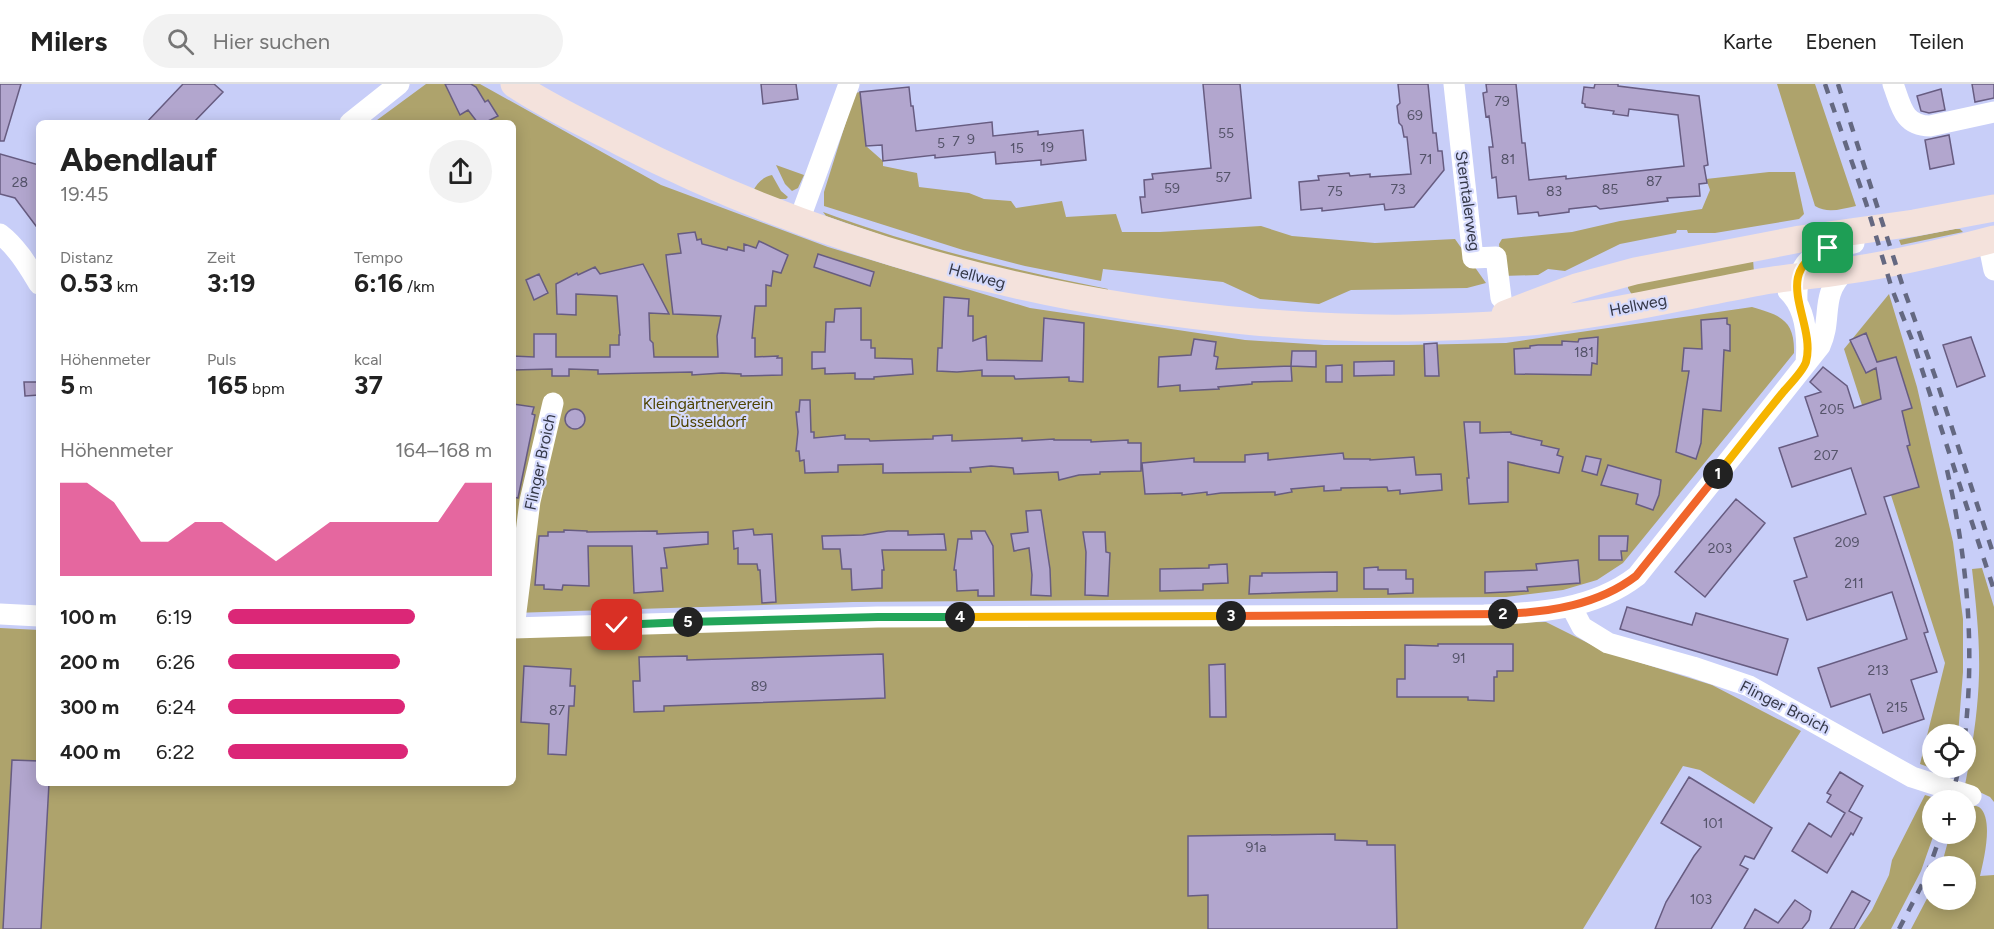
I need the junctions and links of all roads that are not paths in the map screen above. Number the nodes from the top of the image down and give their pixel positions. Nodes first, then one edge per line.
1 (399, 84) edge
2 (514, 84) edge
3 (849, 84) edge
4 (1454, 84) edge
5 (1893, 84) edge
6 (1994, 112) edge
7 (354, 120) edge
8 (1988, 209) edge
9 (799, 220) junction
10 (1914, 223) junction
11 (0, 234) edge
12 (1991, 240) edge
13 (1760, 248) junction
14 (1994, 270) edge
15 (1845, 271) junction
16 (36, 279) edge
17 (1802, 280) junction
18 (1828, 297) junction
19 (1501, 298) dead end
20 (1476, 325) junction
21 (1806, 363) junction
22 (553, 403) dead end
23 (1571, 606) junction
24 (516, 607) edge
25 (0, 614) edge
26 (36, 616) edge
27 (516, 628) edge
28 (1952, 790) edge

1 - 7 street
2 - 9 main road, Hellweg
3 - 9 street
4 - 19 street, Sterntalerweg
5 - 6 street
8 - 10 main road, Hellweg
8 - 12 main road
9 - 20 main road, Hellweg
10 - 13 main road, Hellweg
10 - 17 street, Hellweg
11 - 16 street
12 - 14 street
12 - 15 main road, Hellweg
13 - 17 street
13 - 20 main road, Hellweg
15 - 17 main road, Hellweg
15 - 18 street
17 - 18 street
17 - 20 main road, Hellweg
17 - 21 street
18 - 21 street, Flinger Broich
21 - 23 street, Flinger Broich
22 - 24 street, Flinger Broich
23 - 27 street, Flinger Broich
23 - 28 street, Flinger Broich
25 - 26 street

